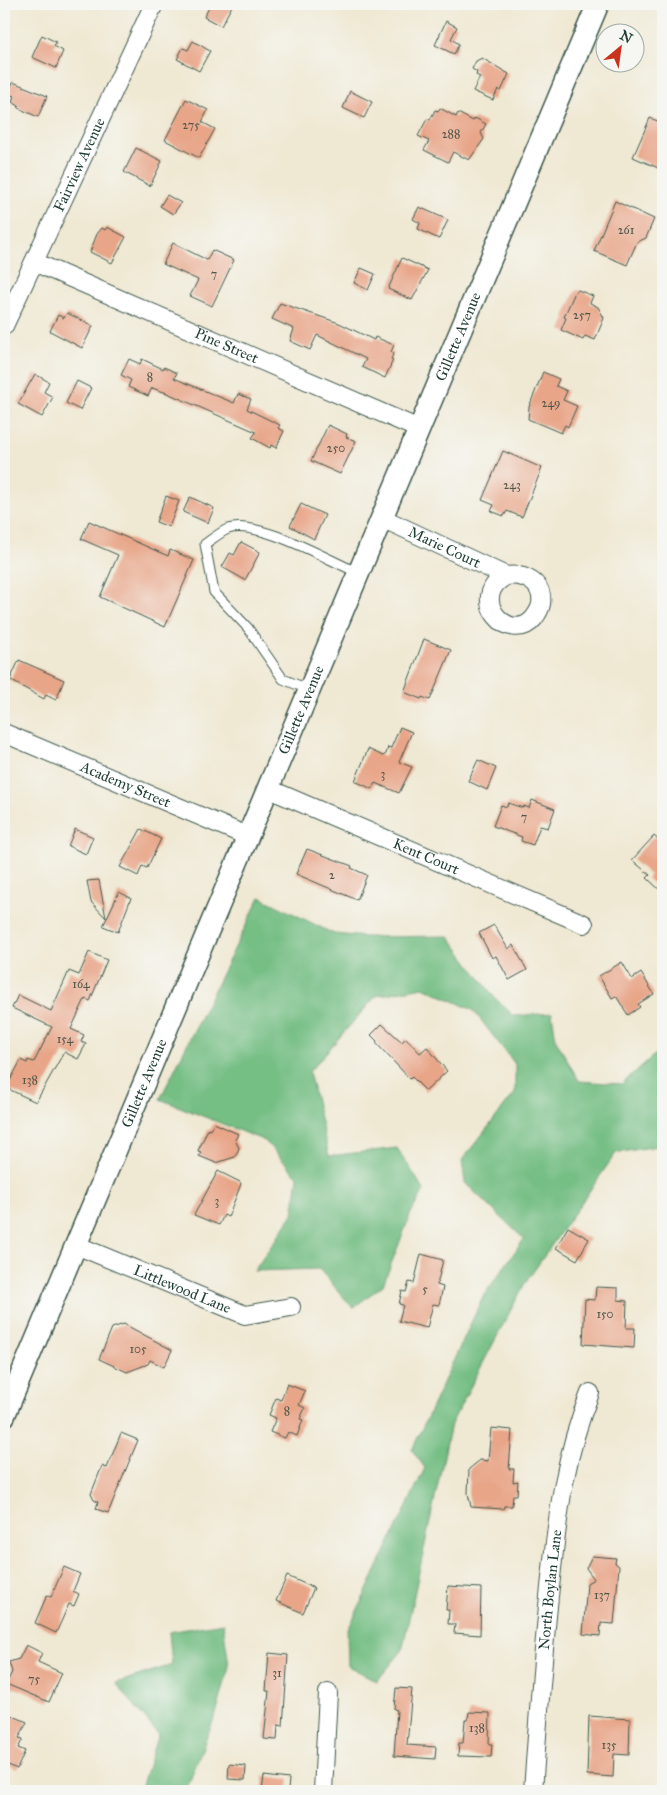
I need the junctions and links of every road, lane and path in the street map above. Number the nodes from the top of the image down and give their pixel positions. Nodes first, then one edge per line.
1 (154, 4) edge
2 (598, 4) edge
3 (34, 262) junction
4 (4, 326) edge
5 (419, 430) junction
6 (382, 518) junction
7 (359, 573) junction
8 (506, 576) dead end
9 (310, 690) junction
10 (4, 733) edge
11 (269, 789) junction
12 (247, 836) junction
13 (584, 924) dead end
14 (76, 1245) junction
15 (291, 1307) dead end
16 (590, 1393) dead end
17 (4, 1416) edge
18 (328, 1693) dead end
19 (323, 1791) edge
20 (533, 1791) edge

1 - 3 street, Fairview Avenue
2 - 5 street, Gillette Avenue
3 - 4 street, Fairview Avenue
3 - 5 street, Pine Street
5 - 6 street, Gillette Avenue
6 - 7 street, Gillette Avenue
6 - 8 street, Marie Court
7 - 9 street, Gillette Avenue
7 - 9 lane
9 - 11 street, Gillette Avenue
10 - 12 street, Academy Street
11 - 12 street, Gillette Avenue
11 - 13 street, Kent Court
12 - 14 street, Gillette Avenue
14 - 15 street, Littlewood Lane
14 - 17 street, Gillette Avenue
16 - 20 street, North Boylan Lane
18 - 19 street

